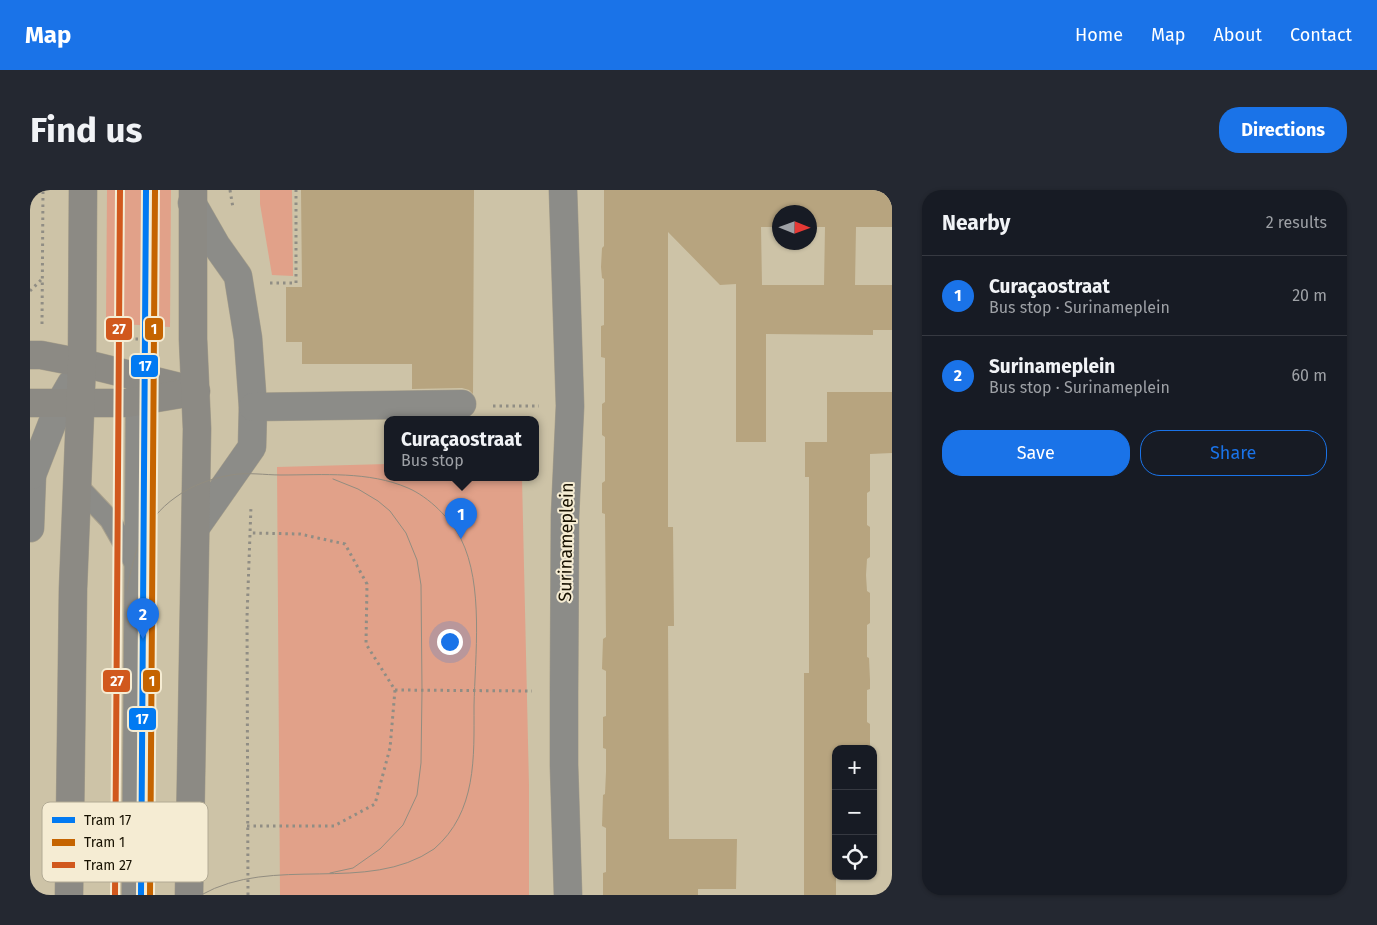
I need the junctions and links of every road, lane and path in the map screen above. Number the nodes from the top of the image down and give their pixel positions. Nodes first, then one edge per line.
1 (43, 190) edge
2 (83, 190) edge
3 (296, 190) edge
4 (563, 190) edge
5 (193, 196) edge
6 (43, 278) junction
7 (285, 283) dead end
8 (30, 291) edge
9 (193, 339) junction
10 (82, 352) junction
11 (35, 355) edge
12 (136, 389) junction
13 (196, 391) junction
14 (30, 403) edge
15 (70, 403) junction
16 (462, 404) joint
17 (570, 406) junction
18 (253, 407) junction
19 (31, 470) edge
20 (77, 484) junction
21 (251, 506) dead end
22 (30, 528) edge
23 (196, 528) junction
24 (251, 533) junction
25 (134, 563) junction
26 (395, 690) junction
27 (564, 692) junction
28 (71, 802) edge
29 (133, 802) edge
30 (190, 802) edge
31 (247, 826) junction
32 (68, 882) edge
33 (76, 882) edge
34 (132, 882) edge
35 (188, 882) edge
36 (68, 895) edge
37 (77, 895) edge
38 (132, 895) edge
39 (188, 895) edge
40 (248, 895) edge
41 (568, 895) edge

1 - 6 path
2 - 10 main road
3 - 7 path
4 - 17 street, Surinameplein
5 - 9 main road
5 - 18 street
6 - 8 path
6 - 11 path
9 - 10 path
9 - 13 main road
10 - 11 main road
10 - 12 main road
10 - 15 main road
12 - 13 main road
12 - 15 main road
12 - 25 lane
13 - 23 main road
14 - 15 main road
15 - 19 street
15 - 20 main road
16 - 17 path
16 - 18 street
17 - 27 street, Surinameplein
18 - 23 street
19 - 22 street
20 - 25 lane
20 - 28 main road
21 - 24 path
23 - 30 main road
24 - 26 path
24 - 31 path
25 - 29 lane
26 - 27 path
26 - 31 path
27 - 41 street, Surinameplein
31 - 40 path
32 - 36 main road
33 - 37 main road
34 - 38 lane
35 - 39 main road

